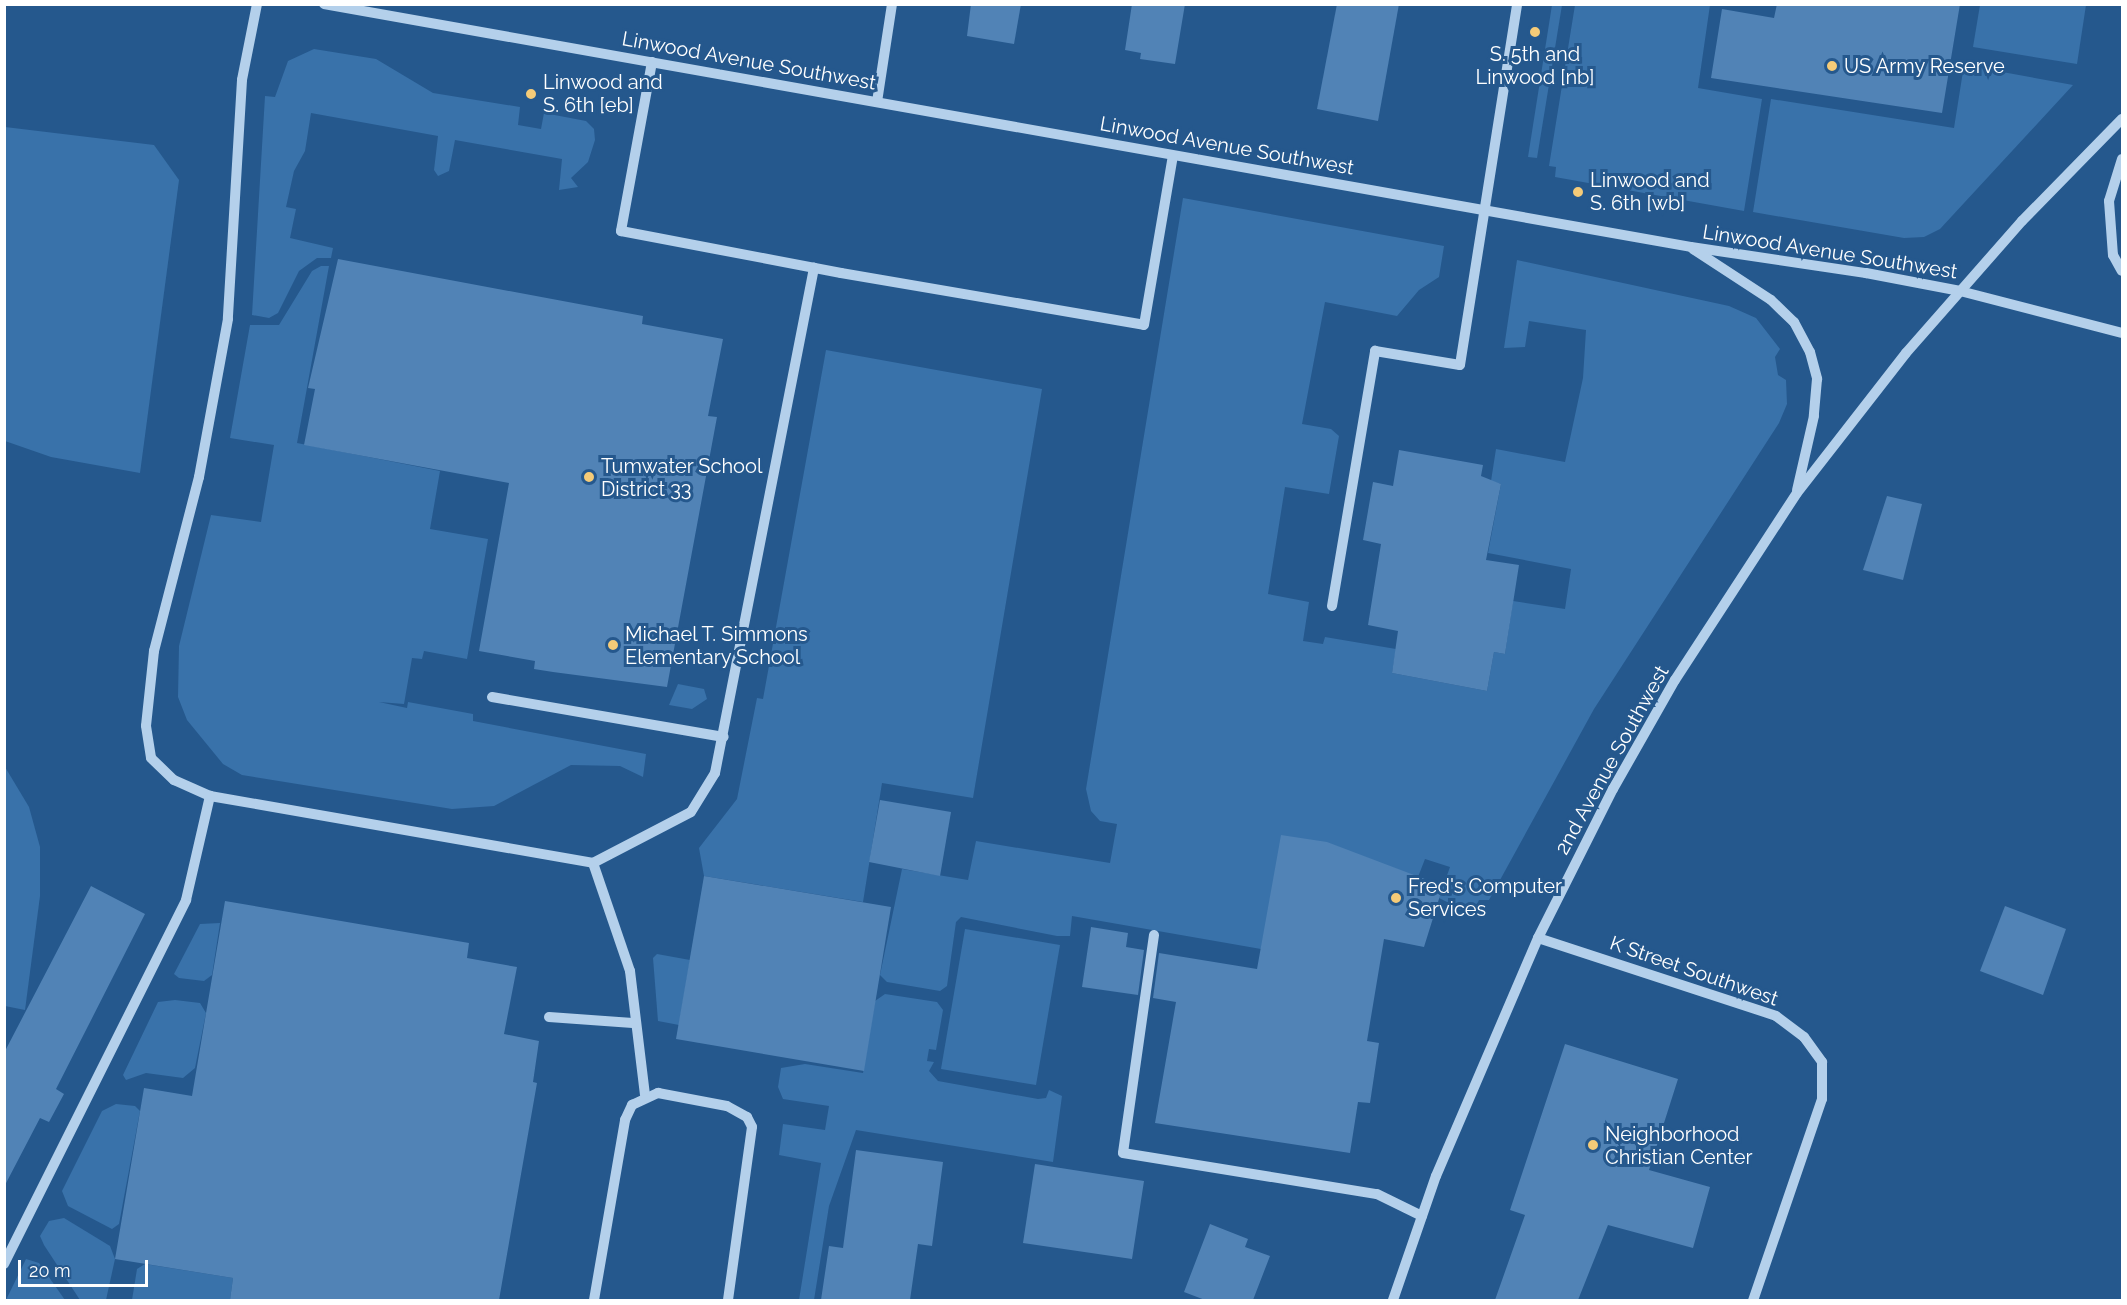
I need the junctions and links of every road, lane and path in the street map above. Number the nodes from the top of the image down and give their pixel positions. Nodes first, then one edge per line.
1 (257, 4) edge
2 (324, 4) edge
3 (892, 4) edge
4 (1517, 4) edge
5 (652, 62) junction
6 (878, 102) junction
7 (2122, 119) edge
8 (1173, 156) junction
9 (2122, 159) edge
10 (1485, 208) junction
11 (1691, 247) junction
12 (814, 268) junction
13 (2122, 271) edge
14 (1960, 291) junction
15 (2122, 333) edge
16 (1797, 494) junction
17 (1332, 606) dead end
18 (492, 697) dead end
19 (724, 737) junction
20 (210, 796) junction
21 (593, 863) junction
22 (1154, 935) dead end
23 (1538, 938) junction
24 (549, 1017) dead end
25 (633, 1023) junction
26 (645, 1095) junction
27 (1422, 1216) junction
28 (4, 1263) edge
29 (594, 1300) edge
30 (728, 1300) edge
31 (1393, 1300) edge
32 (1753, 1300) edge

1 - 20 street
2 - 5 street, Linwood Avenue Southwest
3 - 6 street
4 - 10 street
5 - 6 street, Linwood Avenue Southwest
5 - 12 street
6 - 8 street, Linwood Avenue Southwest
7 - 14 street, 2nd Avenue Southwest
8 - 10 street, Linwood Avenue Southwest
8 - 12 street
9 - 13 street
10 - 11 street, Linwood Avenue Southwest
10 - 17 street
11 - 14 street, Linwood Avenue Southwest
11 - 16 street
12 - 19 street
14 - 15 street, Linwood Avenue Southwest
14 - 16 street, 2nd Avenue Southwest
16 - 23 street, 2nd Avenue Southwest
18 - 19 street
19 - 21 street
20 - 21 street
20 - 28 street
21 - 25 street
22 - 27 street
23 - 27 street, 2nd Avenue Southwest
23 - 32 street, K Street Southwest
24 - 25 street
25 - 26 street
26 - 29 street
26 - 30 street
27 - 31 street, 2nd Avenue Southwest

